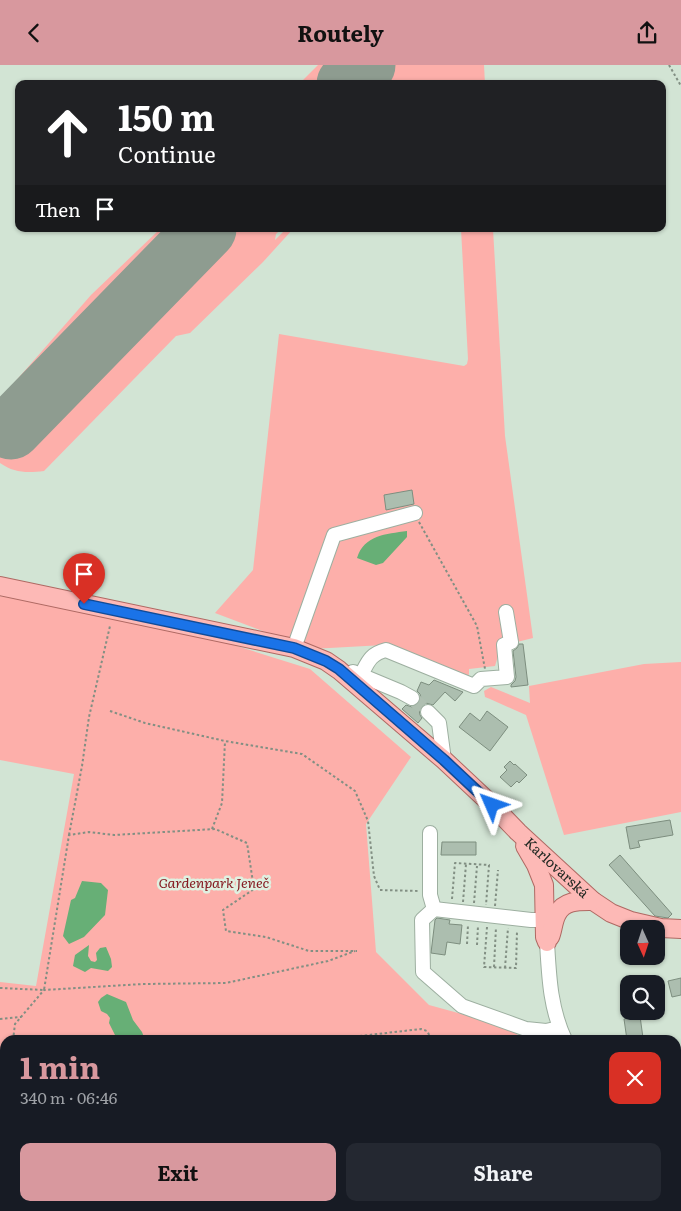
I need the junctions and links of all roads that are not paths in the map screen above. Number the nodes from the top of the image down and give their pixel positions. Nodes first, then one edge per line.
1 (411, 514) road end
2 (0, 586) edge
3 (506, 612) dead end
4 (294, 648) junction
5 (339, 669) junction
6 (361, 675) junction
7 (412, 698) tunnel mouth
8 (428, 712) tunnel mouth
9 (444, 760) junction
10 (518, 832) junction
11 (430, 833) dead end
12 (572, 882) junction
13 (593, 901) junction
14 (563, 905) junction
15 (434, 909) junction
16 (544, 911) junction
17 (681, 929) edge
18 (547, 942) junction
19 (562, 1034) edge

1 - 4 street
2 - 4 main road, Karlovarská
3 - 6 street
4 - 5 main road, Karlovarská
5 - 6 street
5 - 9 main road, Karlovarská
6 - 7 street
8 - 9 street
9 - 10 main road, Karlovarská
10 - 12 main road, Karlovarská
10 - 16 main road
11 - 15 street
12 - 13 main road, Karlovarská
12 - 14 main road
12 - 16 main road
13 - 14 main road
13 - 17 main road, Karlovarská
14 - 18 main road
15 - 16 street
15 - 19 street
16 - 18 main road
18 - 19 street

